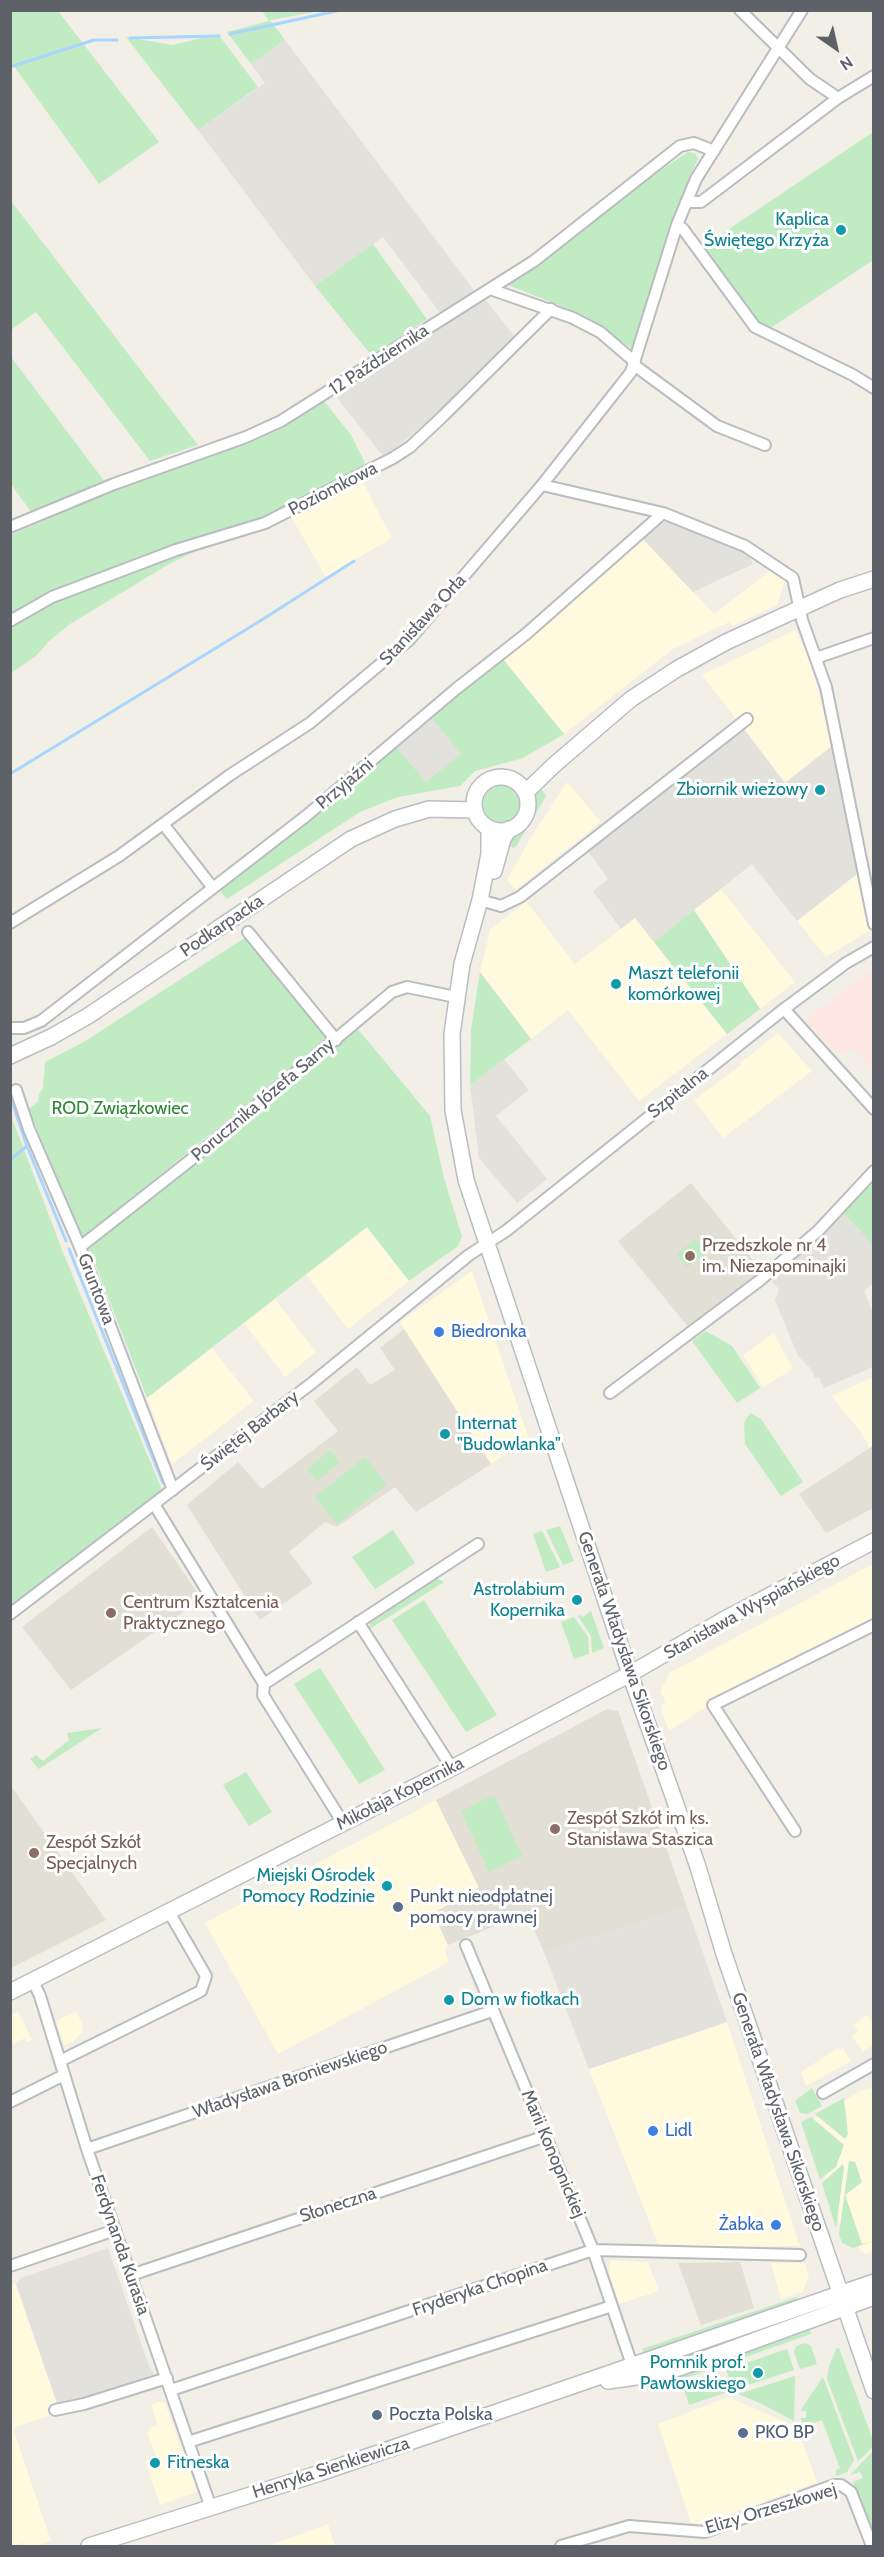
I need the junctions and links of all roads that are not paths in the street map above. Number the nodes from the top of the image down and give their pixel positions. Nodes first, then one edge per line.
1 (740, 10) edge
2 (802, 10) edge
3 (778, 47) junction
4 (873, 76) edge
5 (838, 98) junction
6 (714, 150) junction
7 (686, 202) junction
8 (677, 225) junction
9 (490, 289) junction
10 (551, 309) junction
11 (635, 363) junction
12 (873, 388) edge
13 (765, 445) dead end
14 (542, 485) junction
15 (663, 513) junction
16 (10, 527) edge
17 (873, 571) edge
18 (873, 579) edge
19 (840, 590) junction
20 (799, 609) junction
21 (10, 621) edge
22 (873, 638) edge
23 (816, 658) junction
24 (747, 719) dead end
25 (522, 787) junction
26 (475, 804) junction
27 (164, 825) junction
28 (489, 828) junction
29 (509, 830) junction
30 (213, 888) junction
31 (480, 900) junction
32 (10, 923) edge
33 (873, 924) edge
34 (248, 932) dead end
35 (873, 947) edge
36 (456, 997) junction
37 (784, 1010) junction
38 (10, 1028) edge
39 (336, 1040) junction
40 (10, 1056) edge
41 (16, 1090) dead end
42 (873, 1109) edge
43 (873, 1171) edge
44 (486, 1244) junction
45 (80, 1247) junction
46 (610, 1393) dead end
47 (173, 1490) junction
48 (154, 1504) junction
49 (873, 1541) edge
50 (478, 1544) dead end
51 (10, 1614) edge
52 (358, 1622) junction
53 (873, 1624) edge
54 (630, 1674) junction
55 (264, 1684) junction
56 (452, 1768) junction
57 (343, 1823) junction
58 (795, 1831) dead end
59 (169, 1912) junction
60 (466, 1945) dead end
61 (33, 1980) junction
62 (10, 1992) edge
63 (492, 2011) junction
64 (60, 2061) junction
65 (873, 2064) edge
66 (64, 2075) junction
67 (823, 2093) dead end
68 (10, 2102) edge
69 (546, 2136) junction
70 (87, 2149) junction
71 (115, 2230) junction
72 (593, 2250) junction
73 (800, 2255) dead end
74 (10, 2266) edge
75 (131, 2275) junction
76 (873, 2282) edge
77 (839, 2294) junction
78 (873, 2297) edge
79 (612, 2306) junction
80 (844, 2309) junction
81 (632, 2365) junction
82 (167, 2378) junction
83 (573, 2387) junction
84 (171, 2390) junction
85 (873, 2391) edge
86 (55, 2410) dead end
87 (188, 2442) junction
88 (211, 2508) junction
89 (89, 2547) edge
90 (561, 2547) edge
91 (872, 2547) edge

1 - 3 street
2 - 3 street, Stanisława Orła
3 - 5 street
3 - 6 street, Stanisława Orła
4 - 5 street
5 - 7 street
6 - 7 street, Stanisława Orła
6 - 9 street, 12 Października
7 - 8 street, Stanisława Orła
8 - 11 street, Stanisława Orła
8 - 12 street
9 - 10 street
9 - 16 street, 12 Października
10 - 11 street
10 - 21 street, Poziomkowa
11 - 13 street
11 - 14 street, Stanisława Orła
14 - 15 street
14 - 27 street, Stanisława Orła
15 - 20 street
15 - 30 street, Przyjaźni
17 - 19 street
18 - 19 street
19 - 20 street
20 - 23 street
20 - 25 street
22 - 23 street
23 - 33 street
24 - 31 street
25 - 26 street
25 - 29 street
26 - 28 street
26 - 40 street, Podkarpacka
27 - 30 street
27 - 32 street, Stanisława Orła
28 - 29 street
28 - 31 street, Generała Władysława Sikorskiego
29 - 31 street, Generała Władysława Sikorskiego
30 - 38 street, Przyjaźni
31 - 36 street, Generała Władysława Sikorskiego
34 - 39 street
35 - 37 street, Szpitalna
36 - 39 street, Porucznika Józefa Sarny
36 - 44 street, Generała Władysława Sikorskiego
37 - 42 street
37 - 44 street, Szpitalna
39 - 45 street, Porucznika Józefa Sarny
41 - 45 street, Gruntowa
43 - 46 street
44 - 47 street, Świętej Barbary
44 - 54 street, Generała Władysława Sikorskiego
45 - 47 street, Gruntowa
47 - 48 street, Świętej Barbary
48 - 51 street, Świętej Barbary
48 - 55 street
49 - 54 street, Stanisława Wyspiańskiego
50 - 52 street
52 - 55 street
52 - 56 street
53 - 58 street
54 - 56 street, Mikołaja Kopernika
54 - 77 street, Generała Władysława Sikorskiego
55 - 57 street
56 - 57 street, Mikołaja Kopernika
57 - 59 street, Mikołaja Kopernika
59 - 61 street, Mikołaja Kopernika
59 - 64 street
60 - 63 street, Marii Konopnickiej
61 - 62 street, Mikołaja Kopernika
61 - 64 street, Ferdynanda Kurasia
63 - 69 street, Marii Konopnickiej
63 - 70 street, Władysława Broniewskiego
64 - 66 street, Ferdynanda Kurasia
65 - 67 street
66 - 68 street
66 - 70 street, Ferdynanda Kurasia
69 - 72 street, Marii Konopnickiej
69 - 75 street, Słoneczna
70 - 71 street, Ferdynanda Kurasia
71 - 74 street
71 - 75 street, Ferdynanda Kurasia
72 - 73 street, Fryderyka Chopina
72 - 79 street, Marii Konopnickiej
72 - 84 street, Fryderyka Chopina
75 - 82 street, Ferdynanda Kurasia
76 - 77 street, Henryka Sienkiewicza
77 - 80 street, Generała Władysława Sikorskiego
77 - 81 street, Henryka Sienkiewicza
78 - 80 street, Henryka Sienkiewicza
79 - 81 street, Marii Konopnickiej
79 - 87 street
80 - 83 street, Henryka Sienkiewicza
80 - 85 street, Generała Władysława Sikorskiego
81 - 83 street, Henryka Sienkiewicza
82 - 84 street, Ferdynanda Kurasia
82 - 86 street
83 - 88 street, Henryka Sienkiewicza
84 - 87 street, Ferdynanda Kurasia
87 - 88 street, Ferdynanda Kurasia
88 - 89 street, Henryka Sienkiewicza
90 - 91 street, Elizy Orzeszkowej

